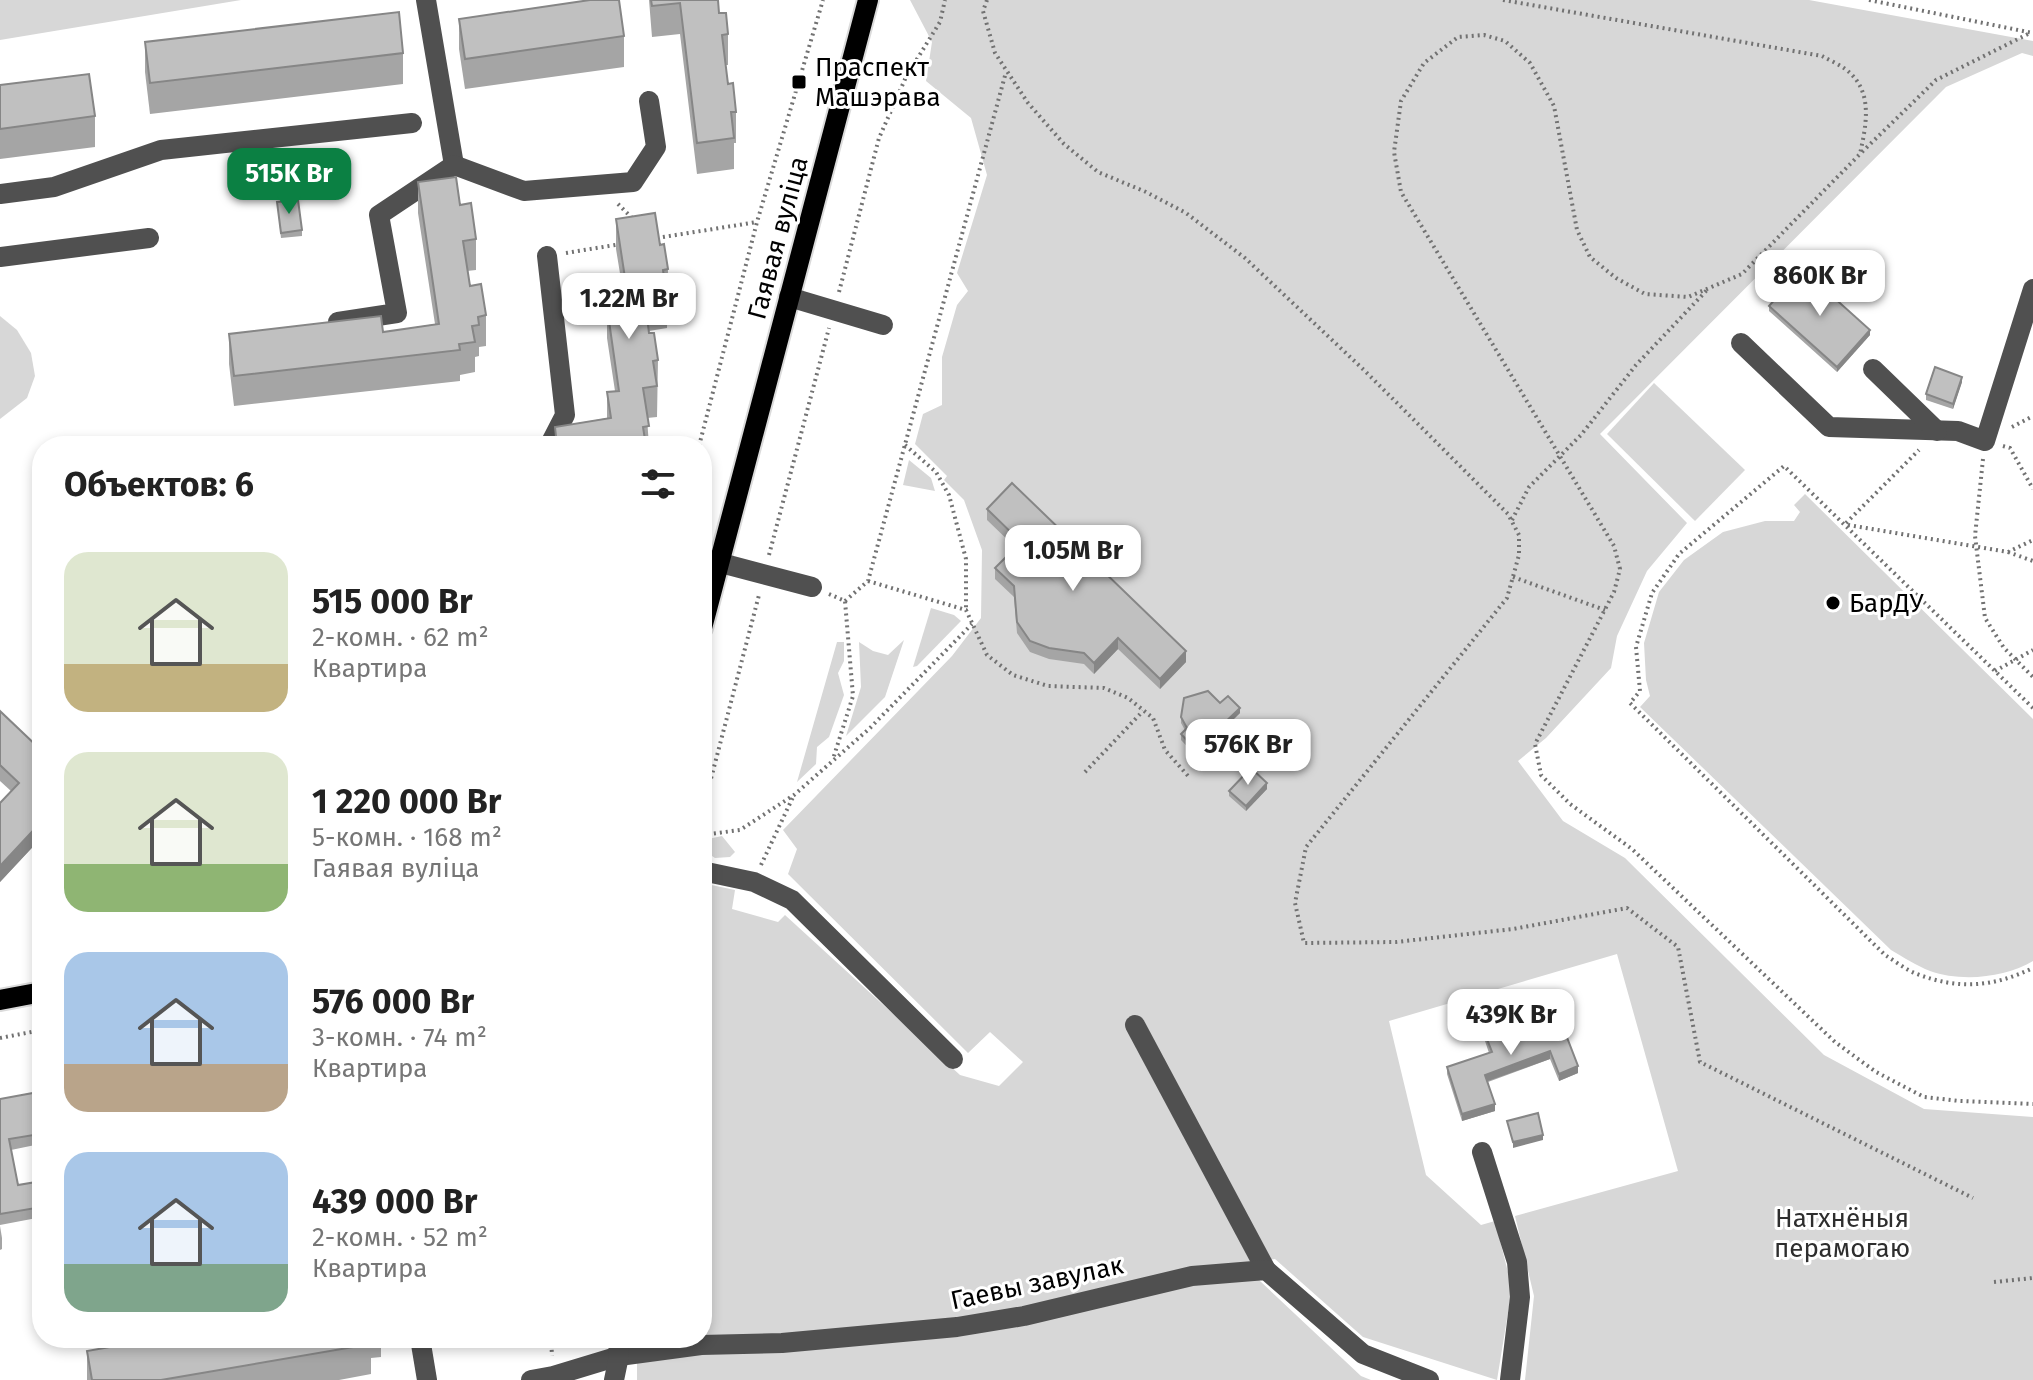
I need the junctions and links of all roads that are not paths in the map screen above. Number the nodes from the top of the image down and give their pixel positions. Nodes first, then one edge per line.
1 (426, 0) edge
2 (868, 0) edge
3 (649, 101) dead end
4 (412, 123) dead end
5 (454, 165) junction
6 (0, 194) edge
7 (149, 238) dead end
8 (547, 256) road end
9 (0, 257) edge
10 (2033, 289) edge
11 (789, 297) junction
12 (322, 324) edge
13 (883, 325) dead end
14 (1741, 343) dead end
15 (1873, 369) dead end
16 (1937, 431) junction
17 (554, 436) edge
18 (712, 553) edge
19 (712, 561) edge
20 (812, 587) road end
21 (712, 873) edge
22 (32, 994) edge
23 (0, 1000) edge
24 (1135, 1025) dead end
25 (953, 1059) dead end
26 (1482, 1152) dead end
27 (1266, 1270) junction
28 (712, 1345) edge
29 (422, 1348) edge
30 (616, 1348) edge
31 (618, 1348) edge
32 (427, 1380) edge
33 (531, 1380) edge
34 (614, 1380) edge
35 (1429, 1380) edge
36 (1510, 1380) edge

1 - 5 street
2 - 11 main road, Гаявая вуліца
3 - 5 street
4 - 6 street
5 - 12 street
7 - 9 street
8 - 17 street
10 - 16 street
11 - 13 street
11 - 18 main road, Гаявая вуліца
14 - 16 street
15 - 16 street
19 - 20 street
21 - 25 street
22 - 23 main road
24 - 27 street
26 - 36 street
27 - 28 street, Гаевы завулак
27 - 35 street
29 - 32 street
30 - 33 street, Гаевы завулак
31 - 34 street

